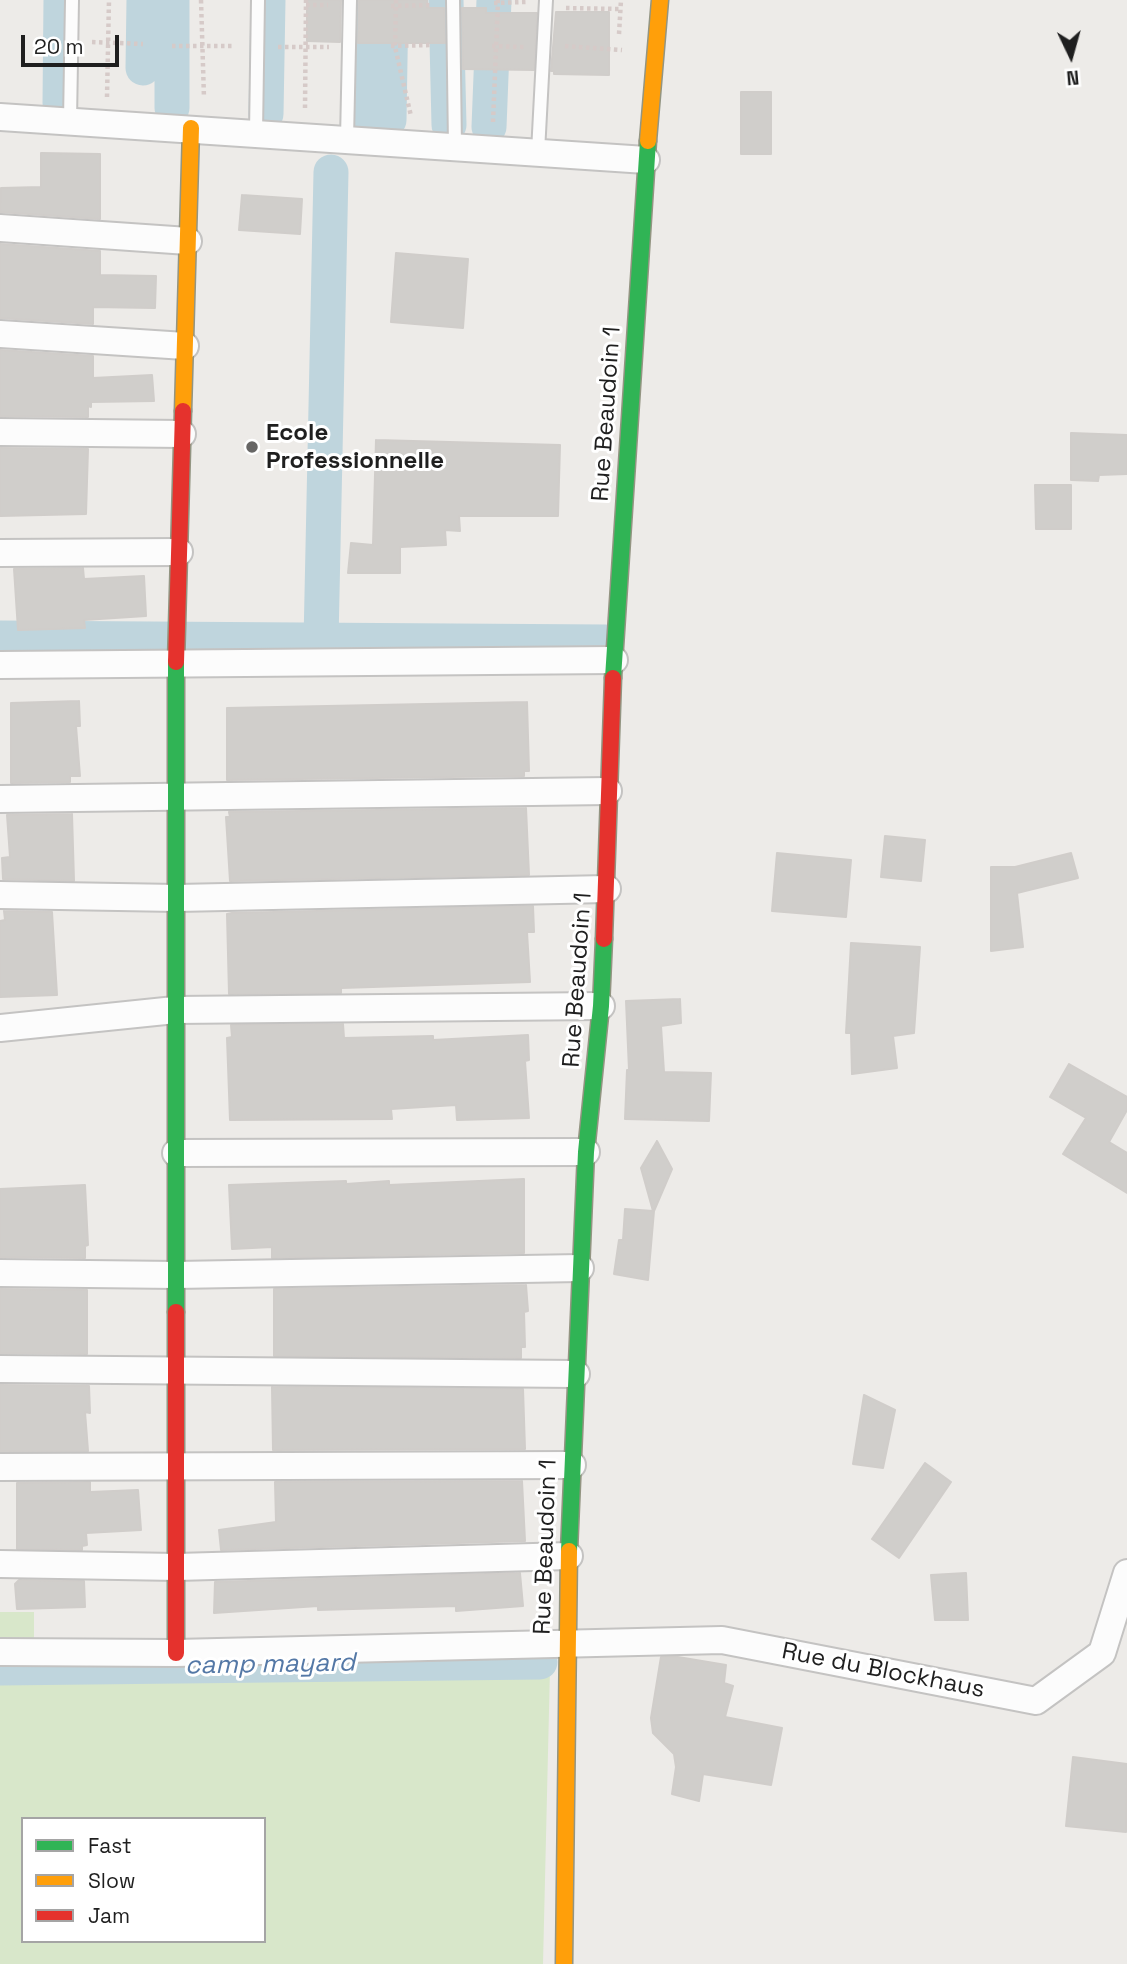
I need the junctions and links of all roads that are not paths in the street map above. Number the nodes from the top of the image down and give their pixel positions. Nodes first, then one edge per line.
1 (72, 0) edge
2 (258, 0) edge
3 (350, 0) edge
4 (453, 0) edge
5 (545, 0) edge
6 (660, 0) edge
7 (0, 117) edge
8 (197, 119) junction
9 (70, 121) junction
10 (256, 132) junction
11 (347, 139) junction
12 (455, 146) junction
13 (538, 152) junction
14 (646, 160) junction
15 (0, 228) edge
16 (188, 241) junction
17 (0, 334) edge
18 (185, 345) junction
19 (0, 432) edge
20 (182, 435) junction
21 (179, 552) junction
22 (0, 553) edge
23 (176, 657) junction
24 (614, 660) junction
25 (0, 665) edge
26 (608, 791) junction
27 (175, 797) junction
28 (0, 799) edge
29 (607, 889) junction
30 (0, 895) edge
31 (177, 898) junction
32 (601, 1006) junction
33 (176, 1010) junction
34 (0, 1028) edge
35 (586, 1152) junction
36 (177, 1153) junction
37 (580, 1268) junction
38 (0, 1273) edge
39 (176, 1275) junction
40 (0, 1369) edge
41 (178, 1373) junction
42 (576, 1374) junction
43 (572, 1465) junction
44 (176, 1466) junction
45 (0, 1467) edge
46 (569, 1556) junction
47 (0, 1564) edge
48 (177, 1567) junction
49 (1127, 1573) edge
50 (566, 1645) junction
51 (0, 1652) edge
52 (176, 1653) junction
53 (564, 1964) edge

1 - 9 lane
2 - 10 lane
3 - 11 lane
4 - 12 lane
5 - 13 lane
6 - 14 street, Rue Beaudoin 1
7 - 9 street
8 - 9 street
8 - 10 street
8 - 16 street
10 - 11 street
11 - 12 street
12 - 13 street
13 - 14 street
14 - 24 street, Rue Beaudoin 1
15 - 16 street
16 - 18 street
17 - 18 street
18 - 20 street
19 - 20 street
20 - 21 street
21 - 22 street
21 - 23 street
23 - 24 street
23 - 25 street
23 - 27 street
24 - 26 street, Rue Beaudoin 1
26 - 27 street
26 - 29 street, Rue Beaudoin 1
27 - 28 street
27 - 31 street
29 - 31 street
29 - 32 street, Rue Beaudoin 1
30 - 31 street
31 - 33 street
32 - 33 street
32 - 35 street, Rue Beaudoin 1
33 - 34 street
33 - 36 street
35 - 36 street
35 - 37 street, Rue Beaudoin 1
36 - 39 street
37 - 39 street
37 - 42 street, Rue Beaudoin 1
38 - 39 street
39 - 41 street
40 - 41 street
41 - 42 street
41 - 44 street
42 - 43 street, Rue Beaudoin 1
43 - 44 street
43 - 46 street, Rue Beaudoin 1
44 - 45 street
44 - 48 street
46 - 48 street
46 - 50 street, Rue Beaudoin 1
47 - 48 street
48 - 52 street
49 - 50 street, Rue du Blockhaus
50 - 52 street, Rue du Blockhaus
50 - 53 street, Rue Beaudoin 1
51 - 52 street, Rue du Blockhaus

